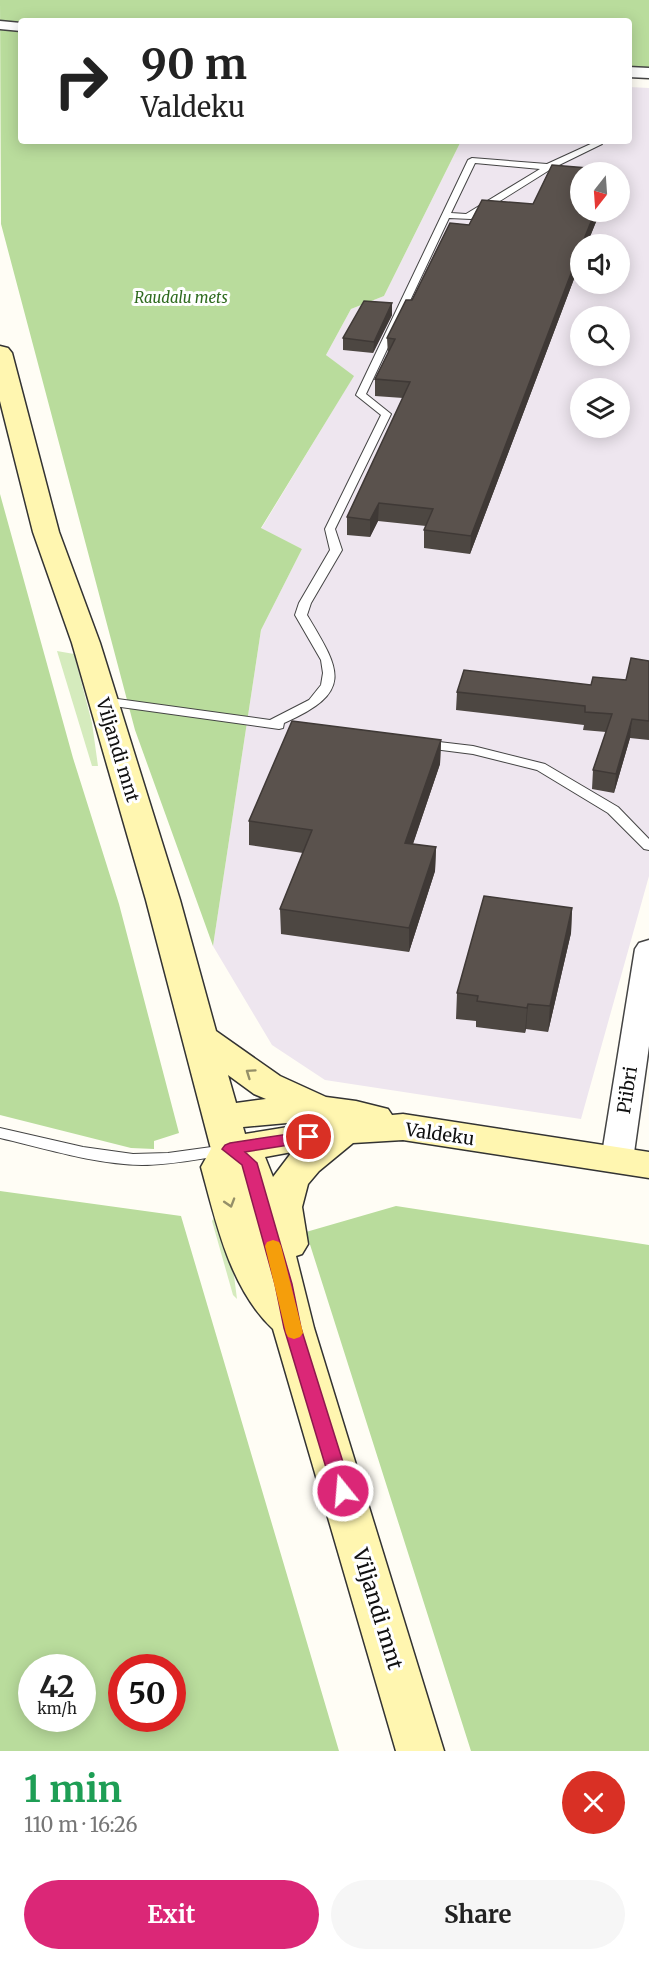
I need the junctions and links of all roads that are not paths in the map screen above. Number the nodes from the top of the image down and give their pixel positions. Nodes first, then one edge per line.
1 (0, 25) edge
2 (18, 27) edge
3 (632, 72) edge
4 (649, 73) edge
5 (598, 144) dead end
6 (548, 167) junction
7 (446, 215) junction
8 (0, 353) edge
9 (103, 701) junction
10 (271, 724) junction
11 (295, 727) edge
12 (414, 742) edge
13 (649, 846) edge
14 (649, 949) edge
15 (198, 1035) junction
16 (333, 1120) junction
17 (0, 1133) edge
18 (226, 1133) junction
19 (633, 1162) edge
20 (284, 1284) junction
21 (293, 1328) junction
22 (420, 1751) edge

1 - 2 street
3 - 4 street
5 - 6 lane
6 - 7 lane
6 - 7 lane
7 - 10 lane
8 - 9 main road, Viljandi mnt
9 - 10 lane
9 - 15 main road, Viljandi mnt
10 - 11 lane
12 - 13 lane
14 - 19 street, Piibri
16 -> 15 main road
15 - 18 main road, Viljandi mnt
16 - 18 main road, Valdeku
16 - 19 main road, Valdeku
16 - 20 main road
17 - 18 lane
18 - 20 main road, Viljandi mnt
18 -> 21 main road, Viljandi mnt
20 - 21 main road, Viljandi mnt
21 - 22 main road, Viljandi mnt

